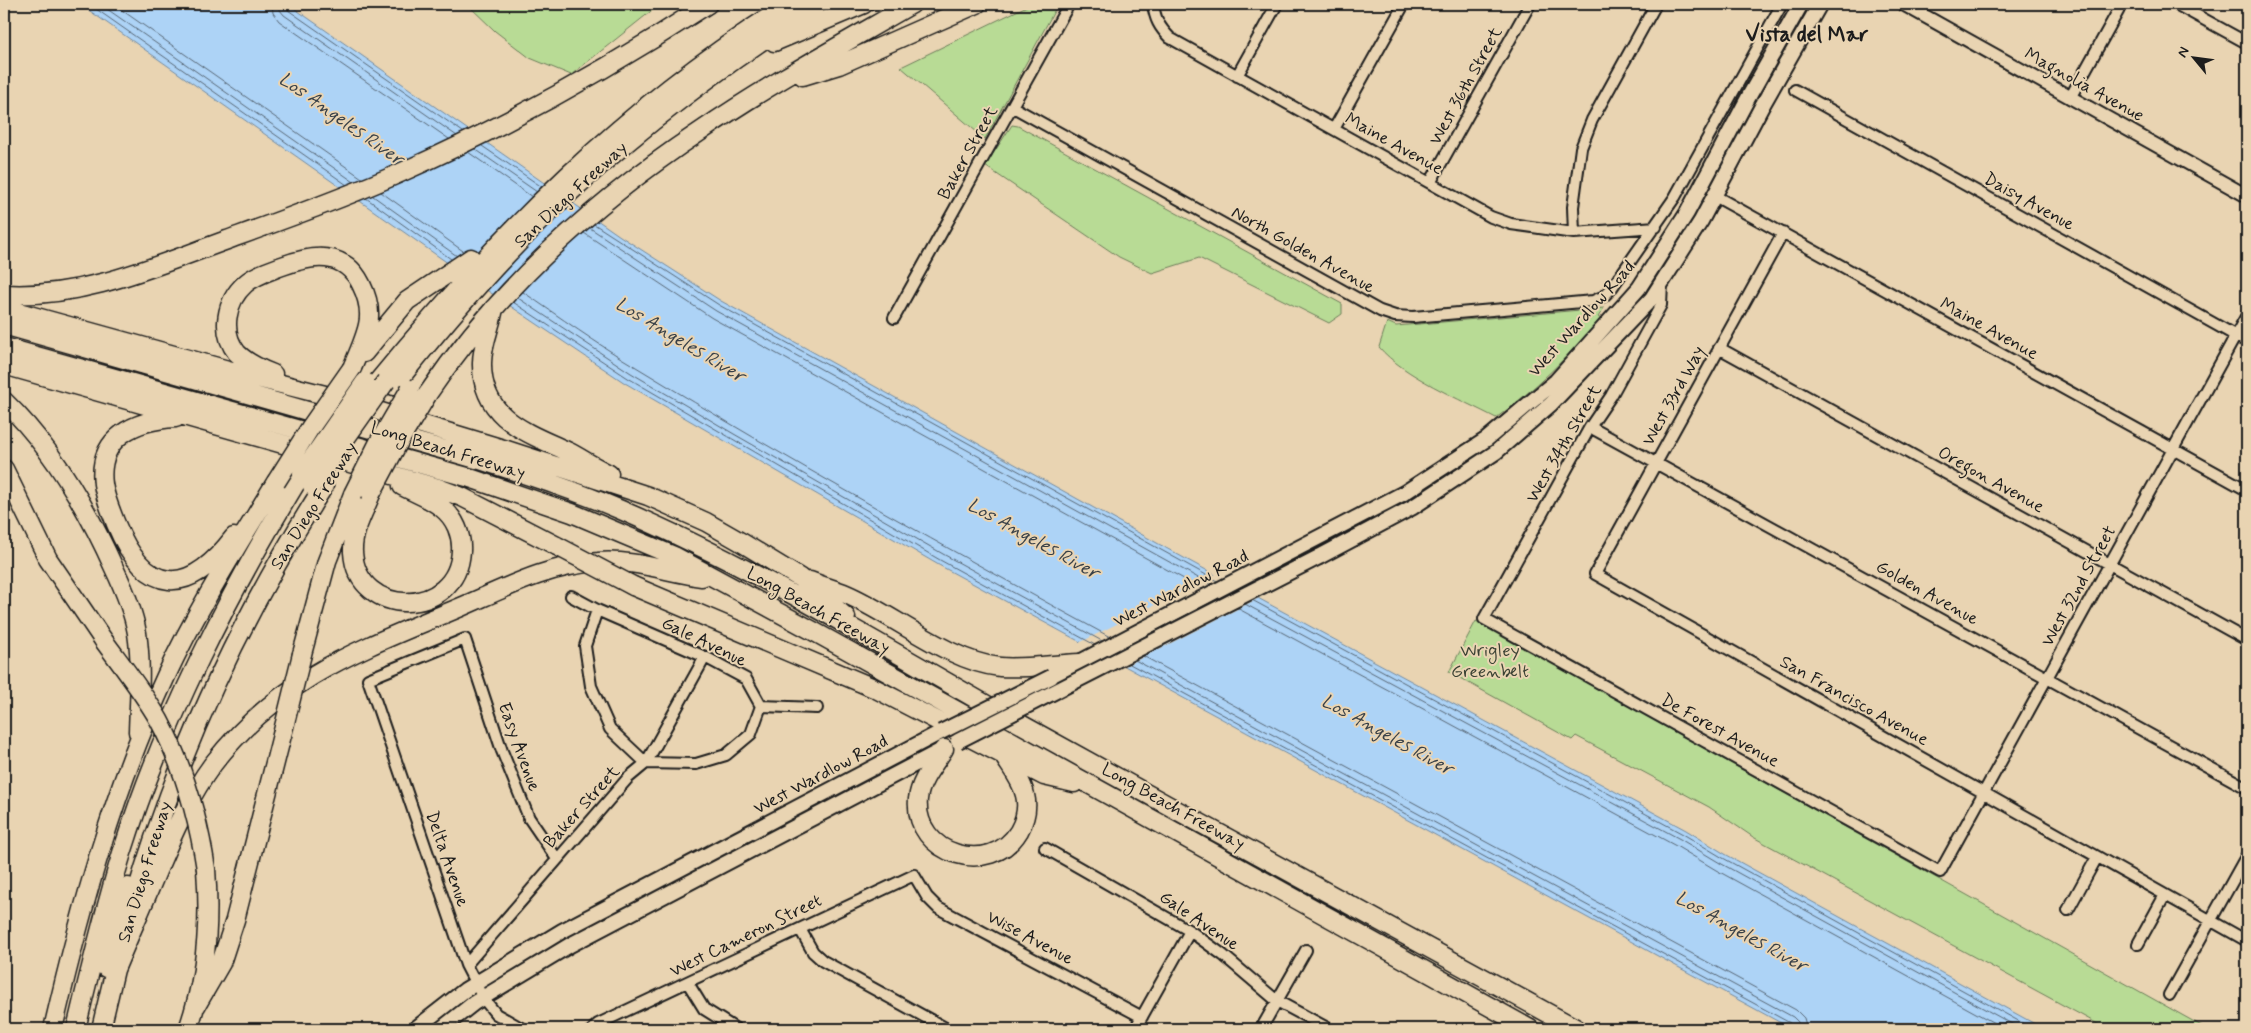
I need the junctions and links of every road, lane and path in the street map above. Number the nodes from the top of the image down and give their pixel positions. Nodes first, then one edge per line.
1 (708, 4) edge
2 (773, 4) edge
3 (790, 4) edge
4 (802, 4) edge
5 (818, 4) edge
6 (864, 4) edge
7 (912, 4) edge
8 (977, 4) edge
9 (1069, 4) edge
10 (1153, 4) edge
11 (1277, 4) edge
12 (1404, 4) edge
13 (1530, 4) edge
14 (1656, 4) edge
15 (1782, 4) edge
16 (1802, 4) edge
17 (1820, 4) edge
18 (1903, 4) edge
19 (2122, 4) edge
20 (2176, 4) edge
21 (2247, 43) edge
22 (739, 56) junction
23 (1237, 76) junction
24 (776, 84) junction
25 (1796, 90) dead end
26 (2070, 98) junction
27 (1013, 107) junction
28 (630, 124) junction
29 (1334, 129) junction
30 (1430, 183) junction
31 (1715, 196) junction
32 (2247, 196) edge
33 (1656, 227) junction
34 (1574, 233) junction
35 (1783, 233) junction
36 (471, 258) junction
37 (1662, 282) junction
38 (4, 294) edge
39 (1604, 296) joint
40 (494, 307) junction
41 (4, 308) edge
42 (2247, 315) edge
43 (894, 318) dead end
44 (432, 319) junction
45 (4, 326) edge
46 (2236, 336) junction
47 (2247, 342) edge
48 (4, 347) edge
49 (1720, 348) junction
50 (4, 365) edge
51 (352, 368) junction
52 (393, 386) junction
53 (325, 395) junction
54 (4, 401) edge
55 (189, 417) junction
56 (1590, 427) junction
57 (2173, 449) junction
58 (1656, 462) junction
59 (356, 464) junction
60 (4, 469) edge
61 (312, 480) junction
62 (276, 482) junction
63 (2247, 490) edge
64 (648, 496) junction
65 (2110, 564) junction
66 (1595, 574) joint
67 (713, 578) junction
68 (800, 578) junction
69 (571, 596) dead end
70 (597, 610) junction
71 (1484, 619) joint
72 (2247, 640) edge
73 (878, 644) junction
74 (705, 658) junction
75 (1080, 663) junction
76 (2047, 678) junction
77 (368, 679) joint
78 (761, 706) junction
79 (818, 708) dead end
80 (947, 741) junction
81 (137, 745) junction
82 (1005, 757) junction
83 (646, 762) junction
84 (1094, 787) junction
85 (2247, 788) edge
86 (1983, 792) junction
87 (1045, 848) dead end
88 (2247, 855) edge
89 (2097, 858) junction
90 (557, 859) junction
91 (1940, 872) joint
92 (914, 875) joint
93 (2165, 895) junction
94 (2068, 910) dead end
95 (2210, 920) junction
96 (800, 928) junction
97 (1190, 931) junction
98 (2247, 941) edge
99 (2138, 944) dead end
100 (1306, 950) dead end
101 (466, 965) junction
102 (114, 972) junction
103 (688, 983) junction
104 (475, 984) junction
105 (2169, 995) dead end
106 (484, 998) junction
107 (1277, 1001) junction
108 (196, 1006) junction
109 (1142, 1017) junction
110 (53, 1029) edge
111 (76, 1029) edge
112 (85, 1029) edge
113 (91, 1029) edge
114 (101, 1029) edge
115 (188, 1029) edge
116 (415, 1029) edge
117 (441, 1029) edge
118 (523, 1029) edge
119 (594, 1029) edge
120 (736, 1029) edge
121 (947, 1029) edge
122 (1135, 1029) edge
123 (1261, 1029) edge
124 (1329, 1029) edge
125 (1530, 1029) edge
126 (1577, 1029) edge

1 - 38 highway
2 - 28 highway, San Diego Freeway
3 - 28 highway
4 - 28 highway
5 - 22 highway, San Diego Freeway
6 - 22 highway
7 - 24 highway
8 - 24 highway
9 - 27 street, Baker Street
10 - 23 street, Maine Avenue
11 - 23 street
12 - 29 street
13 - 30 street, West 36th Street
14 - 34 street
15 - 33 street, West Wardlow Road
16 - 75 main road, West Wardlow Road
17 - 31 main road, West Wardlow Road
18 - 26 street, Magnolia Avenue
19 - 26 street
20 - 21 street
22 - 28 highway, San Diego Freeway
23 - 29 street, Maine Avenue
24 - 40 highway
25 - 46 street, Daisy Avenue
26 - 32 street, Magnolia Avenue
27 - 39 street, North Golden Avenue
27 - 43 street, Baker Street
28 - 36 highway, San Diego Freeway
28 - 44 highway, San Diego Freeway
29 - 30 street, Maine Avenue
30 - 34 street, Maine Avenue
31 - 35 street, Maine Avenue
31 - 37 main road, West Wardlow Road
33 - 34 street, Maine Avenue
33 - 39 street, West Wardlow Road
35 - 49 street, West 33rd Way
35 - 57 street, Maine Avenue
36 - 44 highway, San Diego Freeway
36 - 51 highway
37 - 56 street, West 34th Street
37 - 80 main road, West Wardlow Road, bridge
40 - 52 highway
40 - 64 highway
41 - 53 highway
42 - 46 street, West 32nd Street
44 - 52 highway, San Diego Freeway
44 - 52 highway, San Diego Freeway
45 - 73 highway, Long Beach Freeway
46 - 47 street, Daisy Avenue
46 - 57 street, West 32nd Street
48 - 67 highway, Long Beach Freeway
49 - 58 street, West 33rd Way
49 - 65 street, Oregon Avenue
50 - 55 highway
51 - 53 highway
51 - 62 highway, bridge
52 - 59 highway, bridge
52 - 61 highway, San Diego Freeway
52 - 61 highway, San Diego Freeway, bridge
52 - 108 highway, bridge
53 - 64 highway
54 - 81 highway
55 - 59 highway
55 - 62 highway
56 - 58 street, Golden Avenue
56 - 71 street, West 34th Street
57 - 63 street, Maine Avenue
57 - 65 street, West 32nd Street
58 - 66 street, West 33rd Way
58 - 76 street, Golden Avenue
59 - 82 highway, bridge
60 - 108 highway, bridge
61 - 102 highway, San Diego Freeway
61 - 111 highway, San Diego Freeway
61 - 112 highway
61 - 113 highway
62 - 81 highway
64 - 68 highway
65 - 72 street, Oregon Avenue
65 - 76 street, West 32nd Street
66 - 86 street, San Francisco Avenue
67 - 84 highway, Long Beach Freeway
67 - 102 highway
68 - 73 highway
68 - 75 highway
69 - 70 street, Gale Avenue
70 - 74 street, Gale Avenue
70 - 83 street
71 - 91 street, De Forest Avenue
73 - 126 highway, Long Beach Freeway
74 - 78 street, Gale Avenue
74 - 83 street, Baker Street
75 - 80 main road, West Wardlow Road, bridge
76 - 85 street, Golden Avenue
76 - 86 street, West 32nd Street
77 - 90 street, Easy Avenue
77 - 101 street, Delta Avenue
78 - 79 street
78 - 83 street
80 - 82 highway
80 - 104 main road, West Wardlow Road
80 - 106 main road, West Wardlow Road
81 - 110 highway
82 - 84 highway
83 - 90 street, Baker Street
84 - 125 highway, Long Beach Freeway
86 - 89 street, San Francisco Avenue
86 - 91 street, West 32nd Street
87 - 97 street, Gale Avenue
88 - 95 street
89 - 93 street, San Francisco Avenue
89 - 94 street
90 - 101 street, Baker Street
92 - 96 street, West Cameron Street
92 - 109 street, Wise Avenue
93 - 95 street, San Francisco Avenue
93 - 99 street
95 - 98 street, San Francisco Avenue
95 - 105 street
96 - 103 street, West Cameron Street
96 - 121 street
97 - 107 street, Gale Avenue
97 - 109 street
100 - 107 street
101 - 104 street, Delta Avenue
102 - 114 highway, San Diego Freeway
103 - 119 street, West Cameron Street
103 - 120 street
104 - 106 street, Delta Avenue
104 - 116 main road, West Wardlow Road
106 - 117 main road, West Wardlow Road
106 - 118 street, Delta Avenue
107 - 123 street
107 - 124 street, Gale Avenue
108 - 115 highway
109 - 122 street

